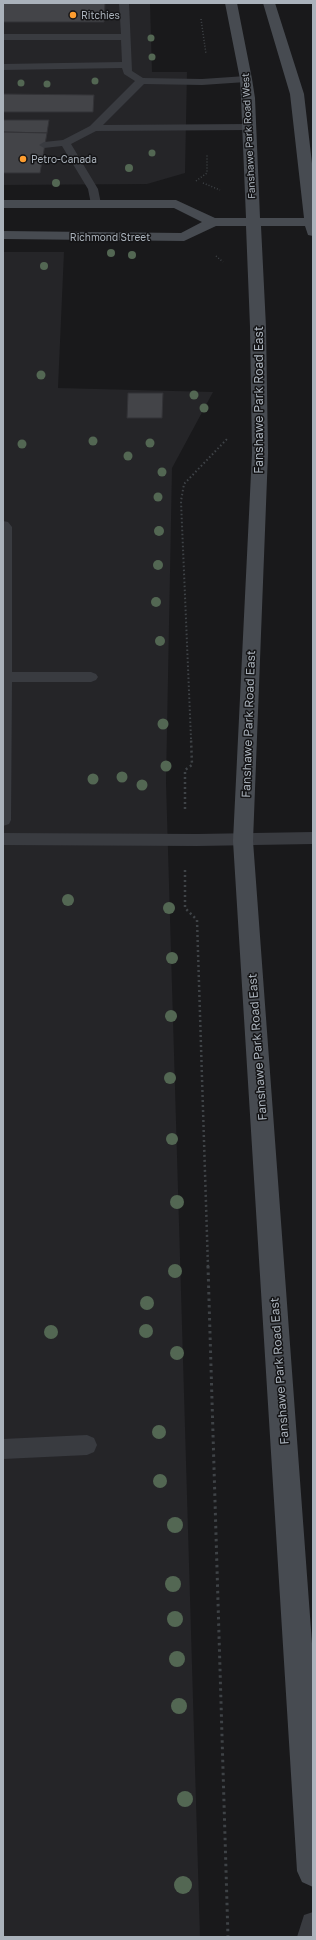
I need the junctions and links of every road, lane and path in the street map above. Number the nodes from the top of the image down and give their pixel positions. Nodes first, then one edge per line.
1 (124, 3) edge
2 (231, 3) edge
3 (269, 3) edge
4 (3, 37) edge
5 (126, 37) junction
6 (127, 65) junction
7 (3, 67) edge
8 (246, 79) junction
9 (141, 81) junction
10 (249, 127) junction
11 (94, 128) junction
12 (64, 144) junction
13 (44, 145) dead end
14 (196, 181) dead end
15 (224, 191) dead end
16 (3, 204) edge
17 (96, 204) junction
18 (213, 222) junction
19 (253, 223) junction
20 (313, 226) edge
21 (3, 235) edge
22 (216, 256) dead end
23 (226, 265) dead end
24 (229, 435) dead end
25 (3, 525) edge
26 (5, 677) junction
27 (92, 677) dead end
28 (185, 770) dead end
29 (3, 820) edge
30 (313, 838) edge
31 (3, 839) edge
32 (243, 841) junction
33 (185, 908) dead end
34 (87, 1445) dead end
35 (3, 1449) edge
36 (313, 1871) edge
37 (313, 1924) edge
38 (228, 1937) edge
39 (309, 1937) edge

1 - 5 lane
2 - 8 main road, Fanshawe Park Road West
3 - 20 main road
4 - 5 lane
5 - 6 lane
6 - 7 lane
6 - 9 lane
8 - 9 lane
8 - 10 main road, Fanshawe Park Road West
9 - 11 lane
10 - 11 lane
10 - 19 main road, Fanshawe Park Road West
11 - 12 lane
12 - 13 lane
12 - 17 lane
14 - 15 path
16 - 17 main road, Richmond Street
17 - 18 main road, Richmond Street
18 - 19 main road, Richmond Street
18 - 21 main road, Richmond Street
19 - 20 main road, Richmond Street
19 - 32 main road, Fanshawe Park Road East
22 - 23 path
24 - 28 path
25 - 26 lane
26 - 27 lane
26 - 29 lane
30 - 32 lane
31 - 32 lane
32 - 36 main road, Fanshawe Park Road East
33 - 38 path
34 - 35 lane
37 - 39 lane

